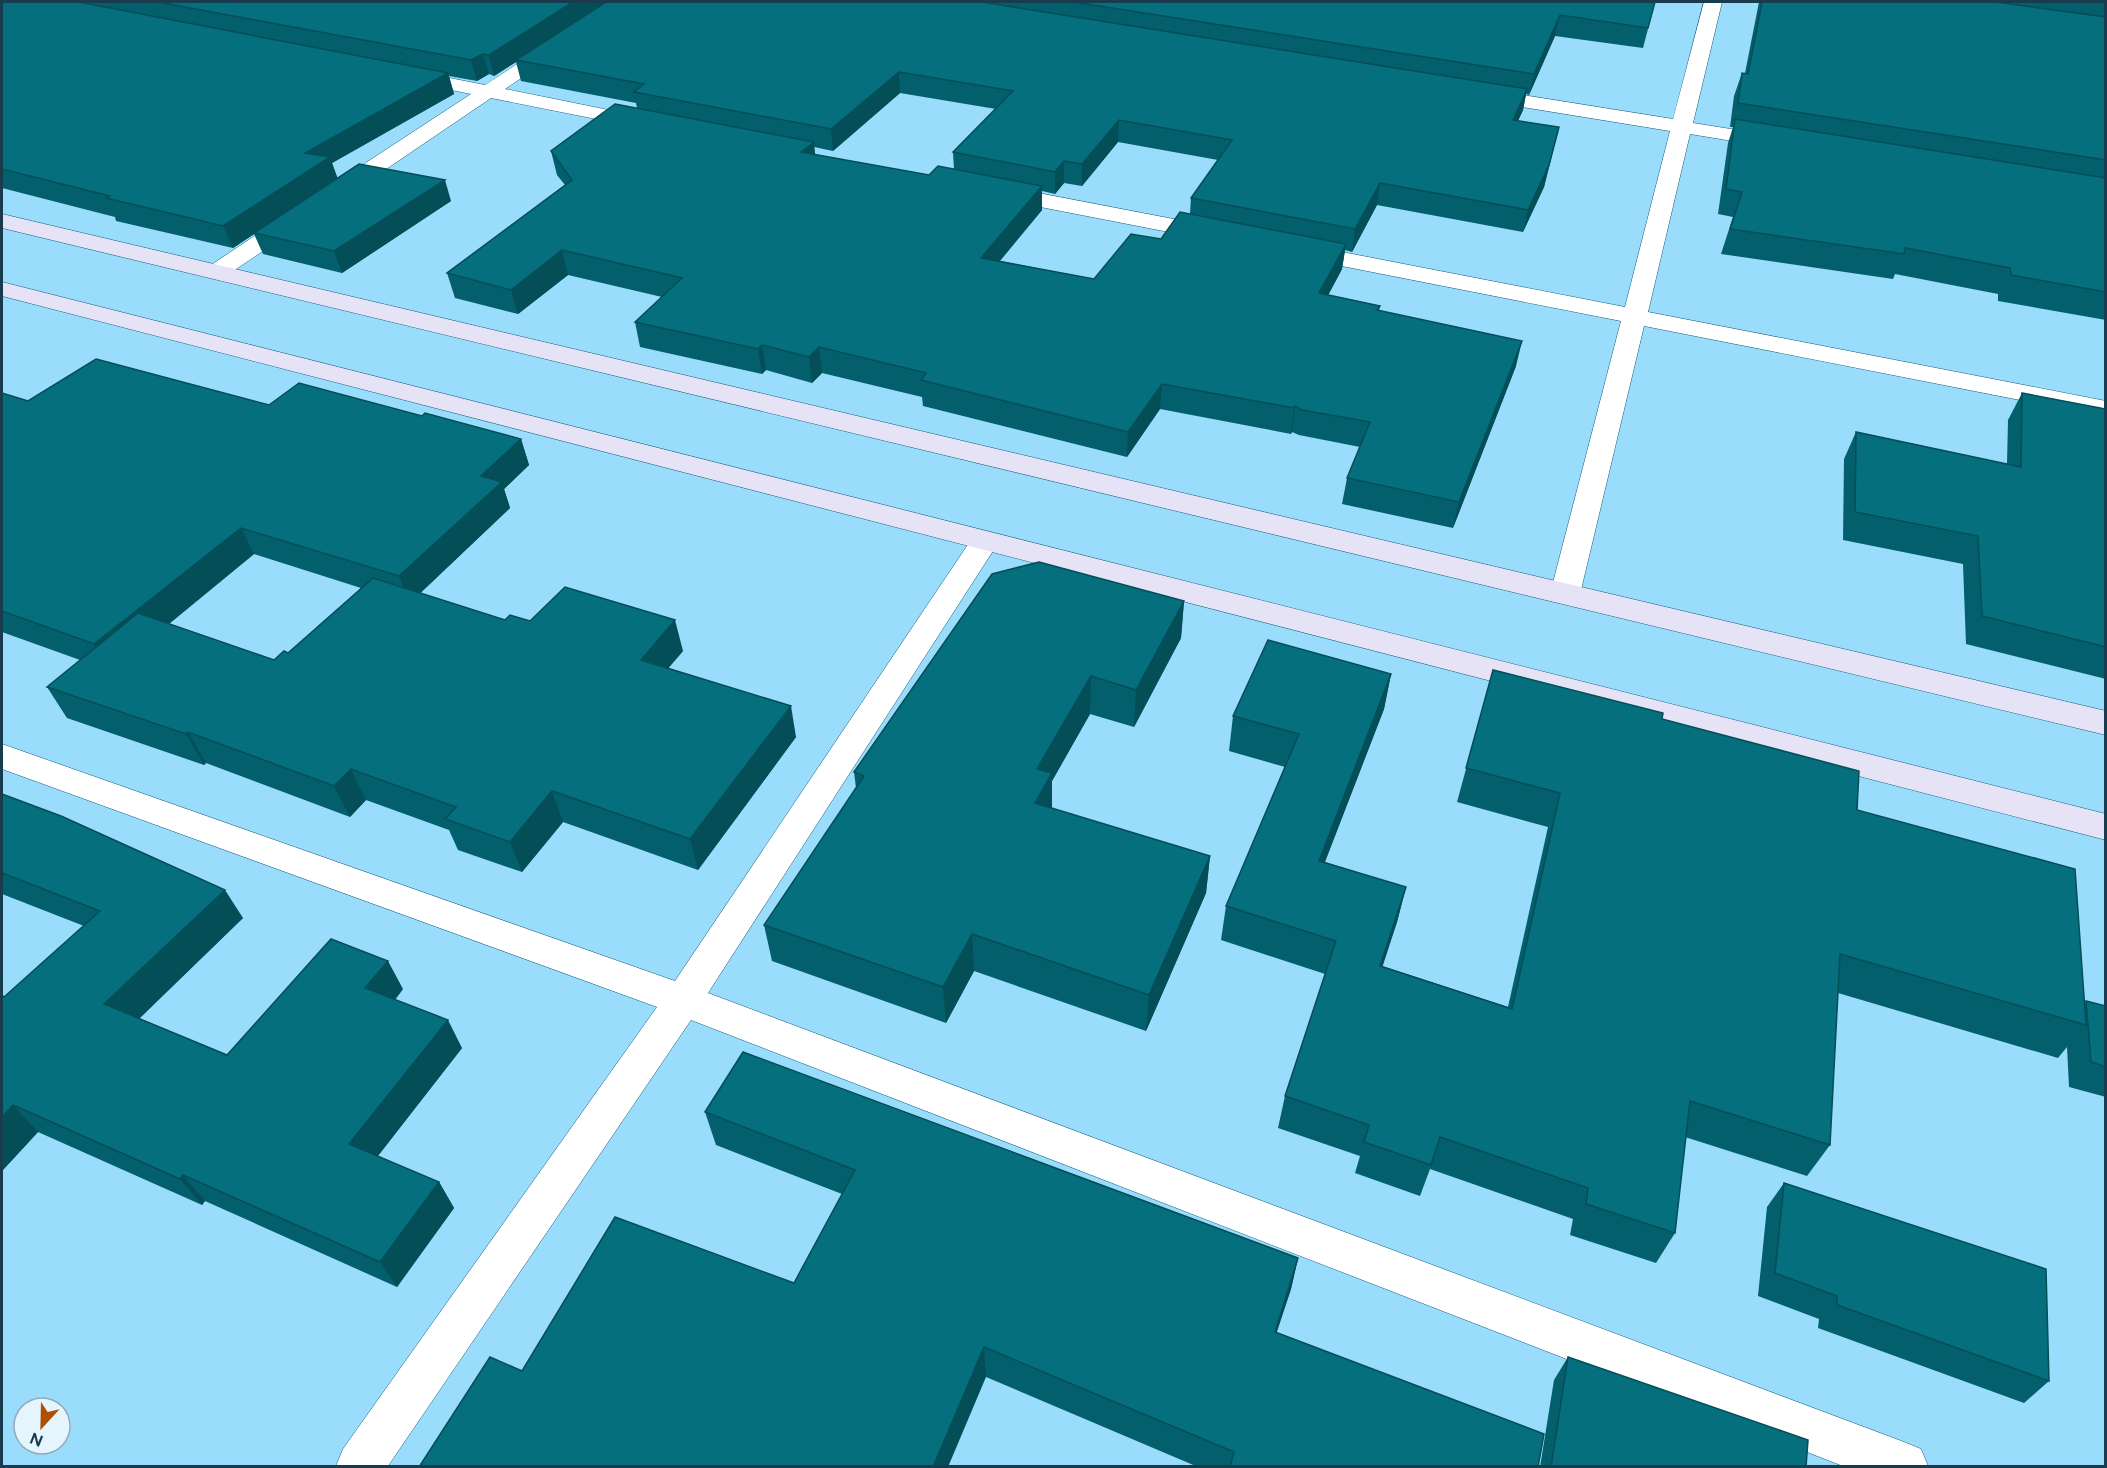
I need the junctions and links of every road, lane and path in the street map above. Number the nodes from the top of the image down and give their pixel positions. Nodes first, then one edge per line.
1 (623, 2) edge
2 (1713, 2) edge
3 (384, 71) edge
4 (1459, 91) edge
5 (487, 92) junction
6 (663, 126) edge
7 (1682, 127) junction
8 (1799, 146) edge
9 (979, 188) edge
10 (2, 221) edge
11 (1236, 239) edge
12 (1283, 248) edge
13 (216, 272) junction
14 (2, 289) edge
15 (1634, 317) junction
16 (2106, 409) edge
17 (985, 540) junction
18 (1565, 594) junction
19 (2106, 723) edge
20 (2, 756) edge
21 (2106, 827) edge
22 (683, 1000) junction
23 (360, 1467) edge
24 (1904, 1467) edge

1 - 5 street
2 - 7 street
3 - 5 street
4 - 7 street
5 - 6 street
5 - 13 street
7 - 8 street
7 - 15 street
9 - 11 street
10 - 13 main road
12 - 15 street
13 - 18 main road
14 - 17 main road
15 - 16 street
15 - 18 street
17 - 21 main road
17 - 22 street
18 - 19 main road
20 - 22 street
22 - 23 street
22 - 24 street

